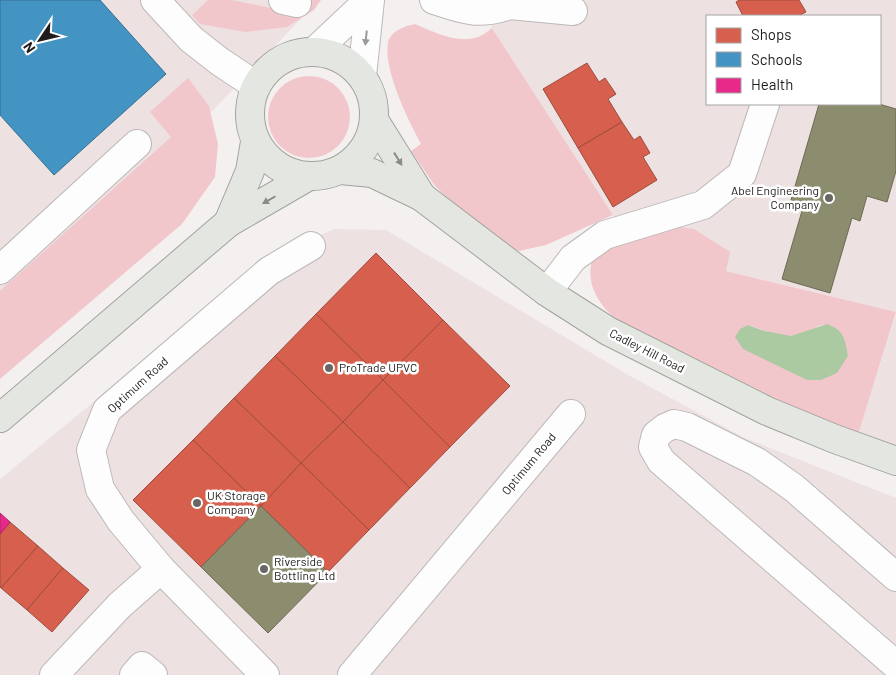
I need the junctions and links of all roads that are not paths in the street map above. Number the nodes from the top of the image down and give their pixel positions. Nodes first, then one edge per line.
1 (155, 0) edge
2 (370, 0) edge
3 (434, 0) edge
4 (511, 2) edge
5 (573, 11) dead end
6 (315, 51) junction
7 (362, 76) junction
8 (255, 85) junction
9 (765, 105) edge
10 (374, 120) junction
11 (255, 142) junction
12 (137, 144) dead end
13 (341, 170) junction
14 (309, 176) junction
15 (422, 198) junction
16 (228, 223) junction
17 (312, 246) dead end
18 (4, 258) edge
19 (547, 292) junction
20 (572, 414) dead end
21 (0, 418) edge
22 (896, 461) edge
23 (161, 569) junction
24 (896, 577) edge
25 (896, 665) edge
26 (54, 675) edge
27 (134, 675) edge
28 (153, 675) edge
29 (265, 675) edge
30 (352, 675) edge

1 - 8 street
2 - 6 street
2 -> 7 street
3 - 4 street
4 - 5 street
6 - 7 main road
6 - 8 main road
7 - 10 main road
8 - 11 main road
9 - 19 street
10 - 13 main road
10 -> 15 main road, Cadley Hill Road
11 - 14 main road
11 - 16 main road
12 - 18 street
13 - 14 main road
13 - 15 main road, Cadley Hill Road
14 -> 16 main road
15 - 19 main road, Cadley Hill Road
16 - 21 main road
17 - 23 street, Optimum Road
19 - 22 main road, Cadley Hill Road
20 - 30 street, Optimum Road
23 - 26 street
23 - 29 street, Optimum Road
24 - 25 street
27 - 28 street

